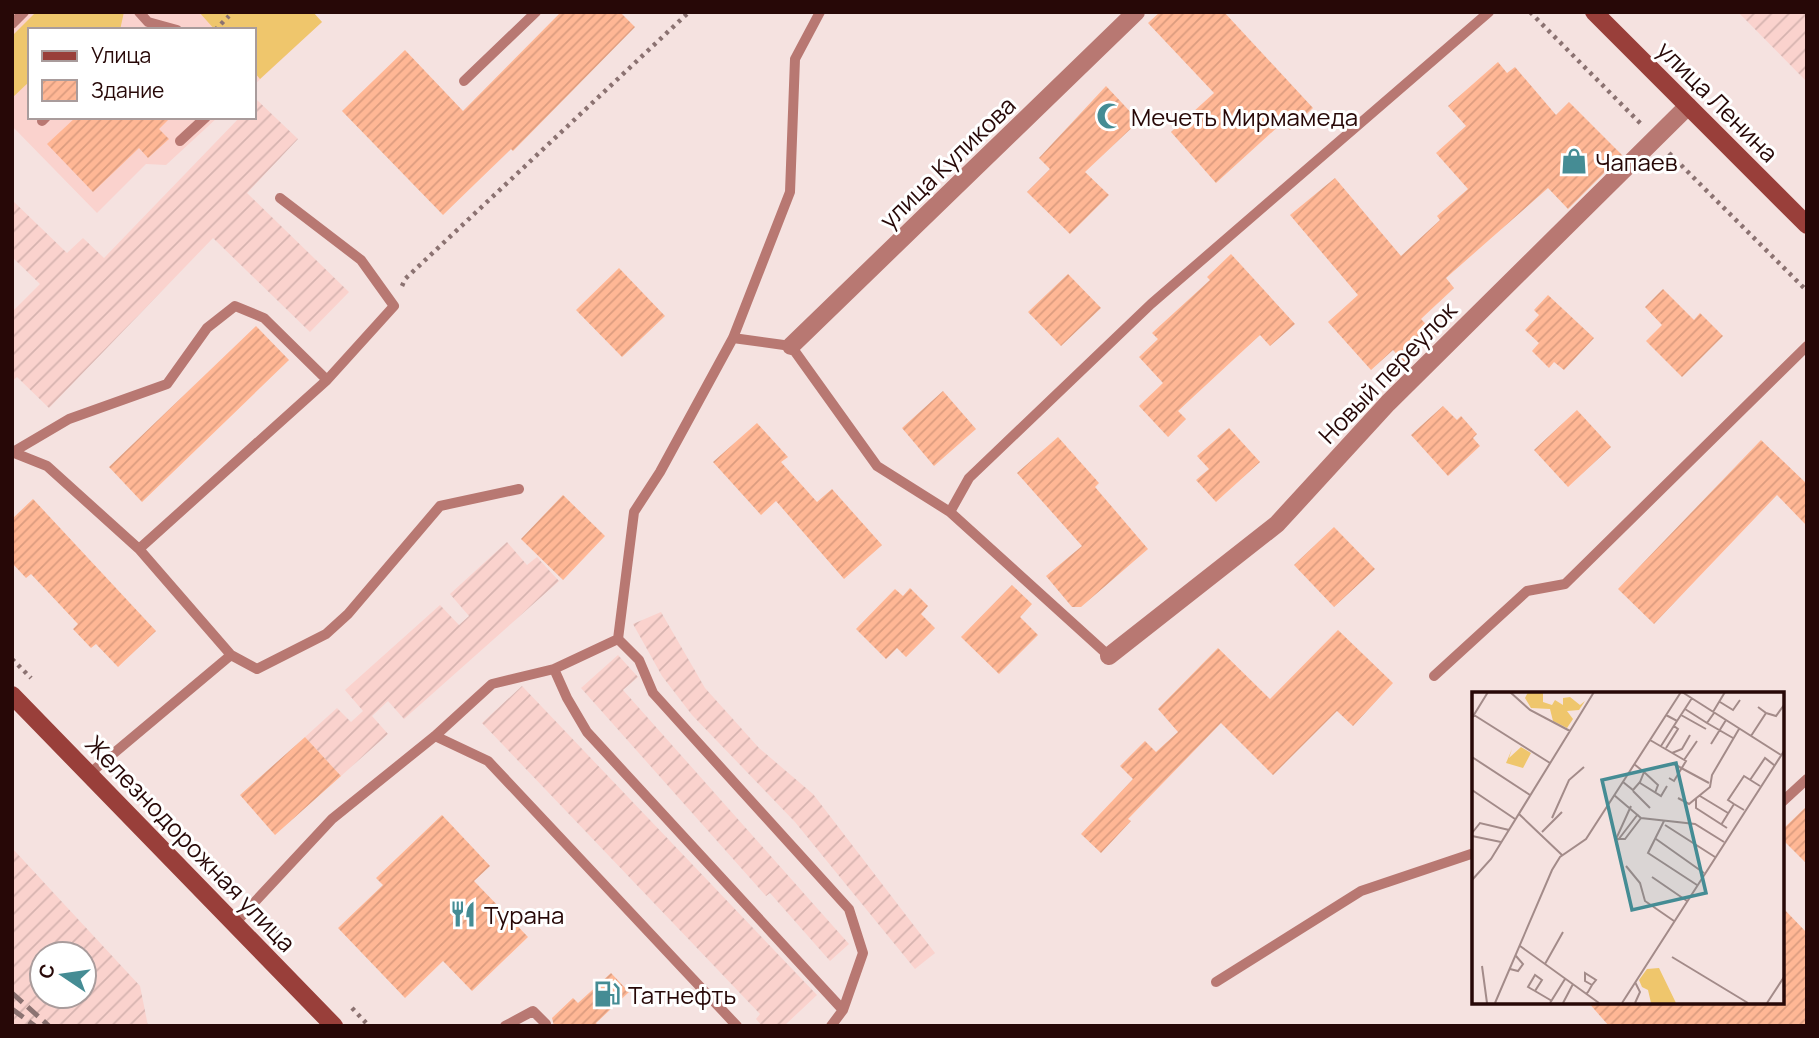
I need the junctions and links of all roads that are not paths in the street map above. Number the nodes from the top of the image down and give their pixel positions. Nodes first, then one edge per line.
1 (24, 12) edge
2 (139, 12) edge
3 (536, 12) edge
4 (820, 12) edge
5 (1136, 12) edge
6 (1489, 12) edge
7 (1594, 12) edge
8 (12, 24) edge
9 (144, 26) edge
10 (464, 81) dead end
11 (1688, 106) junction
12 (204, 119) edge
13 (180, 141) dead end
14 (280, 198) dead end
15 (1807, 225) edge
16 (733, 338) junction
17 (791, 346) junction
18 (1807, 346) edge
19 (327, 380) junction
20 (12, 452) edge
21 (519, 489) dead end
22 (950, 512) junction
23 (139, 549) junction
24 (618, 639) junction
25 (231, 655) junction
26 (1109, 656) joint
27 (554, 669) junction
28 (1434, 676) dead end
29 (12, 695) edge
30 (435, 736) junction
31 (89, 774) junction
32 (1807, 779) edge
33 (1784, 800) edge
34 (1472, 854) edge
35 (234, 923) junction
36 (1216, 982) dead end
37 (843, 1010) junction
38 (546, 1024) dead end
39 (334, 1026) edge
40 (505, 1026) edge
41 (737, 1026) edge
42 (831, 1026) edge

1 - 8 lane
2 - 9 lane
3 - 10 lane
4 - 16 lane
5 - 17 street, улица Куликова
6 - 22 lane
7 - 11 main road, улица Ленина
11 - 15 main road, улица Ленина
11 - 26 street, Новый переулок
12 - 13 lane
14 - 19 lane
16 - 17 lane
16 - 24 lane
17 - 22 lane
18 - 28 lane
19 - 20 lane
19 - 23 lane
20 - 23 lane
21 - 25 lane
22 - 26 lane
23 - 25 lane
24 - 27 lane
24 - 37 lane
25 - 31 lane
27 - 30 lane
27 - 37 lane
29 - 31 main road, Железнодорожная улица
30 - 35 lane
30 - 41 lane
31 - 35 main road, Железнодорожная улица
32 - 33 lane
34 - 36 lane
35 - 39 main road, Железнодорожная улица
37 - 42 lane
38 - 40 lane

